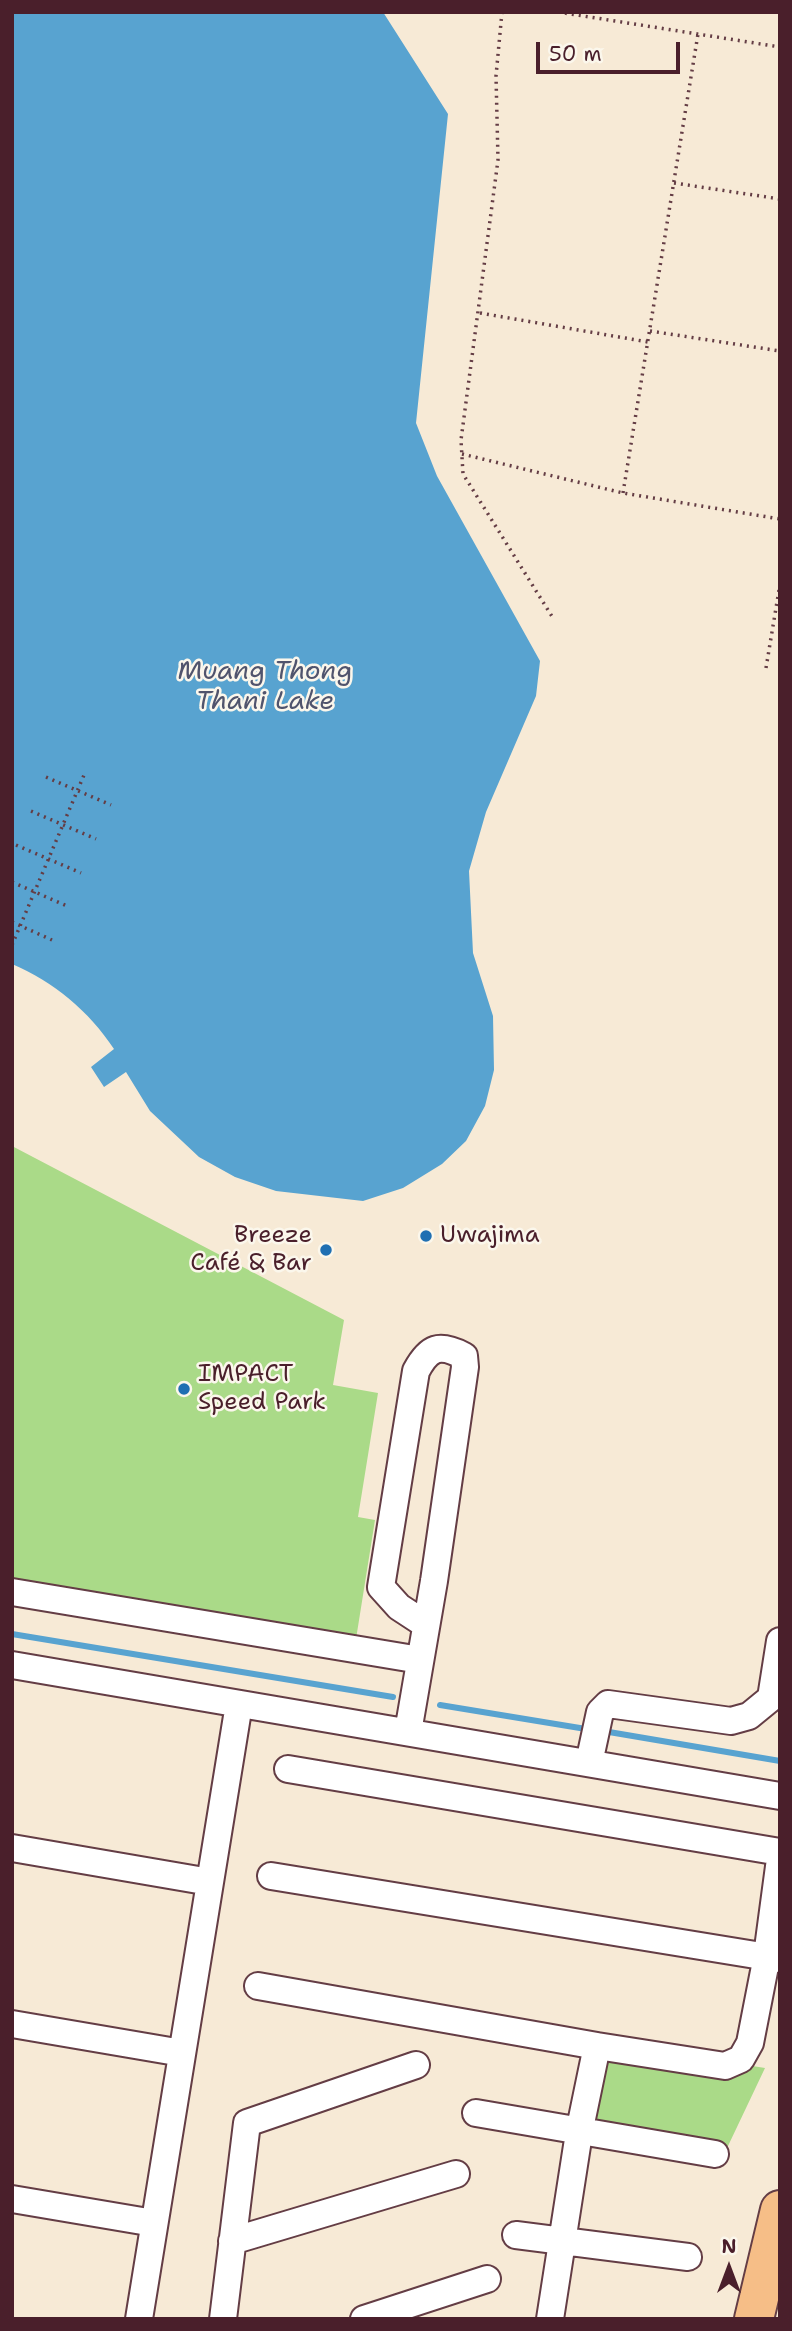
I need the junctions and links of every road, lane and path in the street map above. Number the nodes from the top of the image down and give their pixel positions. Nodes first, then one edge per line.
1 (502, 12) edge
2 (558, 12) edge
3 (698, 34) junction
4 (780, 47) edge
5 (674, 183) junction
6 (780, 199) edge
7 (480, 313) junction
8 (650, 331) junction
9 (648, 342) junction
10 (780, 352) edge
11 (462, 454) junction
12 (624, 494) junction
13 (780, 519) edge
14 (780, 584) edge
15 (553, 618) dead end
16 (765, 668) dead end
17 (85, 775) dead end
18 (46, 777) dead end
19 (78, 791) junction
20 (111, 806) dead end
21 (31, 811) dead end
22 (63, 825) junction
23 (96, 839) dead end
24 (16, 845) dead end
25 (49, 859) junction
26 (81, 873) dead end
27 (12, 882) edge
28 (35, 892) junction
29 (67, 906) dead end
30 (12, 922) edge
31 (20, 926) junction
32 (52, 940) dead end
33 (12, 945) edge
34 (12, 1592) edge
35 (425, 1624) junction
36 (780, 1641) edge
37 (419, 1660) junction
38 (12, 1665) edge
39 (239, 1704) junction
40 (408, 1732) junction
41 (589, 1763) junction
42 (288, 1769) dead end
43 (780, 1796) edge
44 (12, 1848) edge
45 (780, 1852) edge
46 (780, 1859) edge
47 (271, 1876) dead end
48 (210, 1882) junction
49 (774, 1957) edge
50 (258, 1986) dead end
51 (12, 2024) edge
52 (597, 2046) junction
53 (182, 2053) junction
54 (416, 2065) dead end
55 (477, 2113) dead end
56 (579, 2133) junction
57 (715, 2154) dead end
58 (456, 2174) dead end
59 (12, 2199) edge
60 (780, 2210) edge
61 (154, 2223) junction
62 (516, 2235) dead end
63 (232, 2241) junction
64 (562, 2241) junction
65 (688, 2257) dead end
66 (487, 2279) dead end
67 (139, 2319) edge
68 (223, 2319) edge
69 (364, 2319) edge
70 (550, 2319) edge
71 (754, 2319) edge

1 - 7 path
2 - 3 path
3 - 4 path
3 - 5 path
5 - 6 path
5 - 8 path
7 - 9 path
7 - 11 path
8 - 9 path
8 - 10 path
9 - 12 path
11 - 12 path
11 - 15 path
12 - 13 path
14 - 16 path
17 - 19 path
18 - 19 path
19 - 20 path
19 - 22 path
21 - 22 path
22 - 23 path
22 - 25 path
24 - 25 path
25 - 26 path
25 - 28 path
27 - 28 path
28 - 29 path
28 - 31 path
30 - 31 path
31 - 32 path
31 - 33 path
34 - 37 street
35 - 35 street
35 - 37 street
36 - 41 street
37 - 40 street
38 - 39 street
39 - 40 street
39 - 48 street
40 - 41 street
41 - 43 street
42 - 45 street
44 - 48 street
46 - 49 street
47 - 49 street
48 - 53 street
49 - 52 street
50 - 52 street
51 - 53 street
52 - 56 street
53 - 61 street
54 - 63 street
55 - 56 street
56 - 57 street
56 - 64 street
58 - 63 street
59 - 61 street
60 - 71 highway
61 - 67 street
62 - 64 street
63 - 68 street
64 - 65 street
64 - 70 street
66 - 69 street

